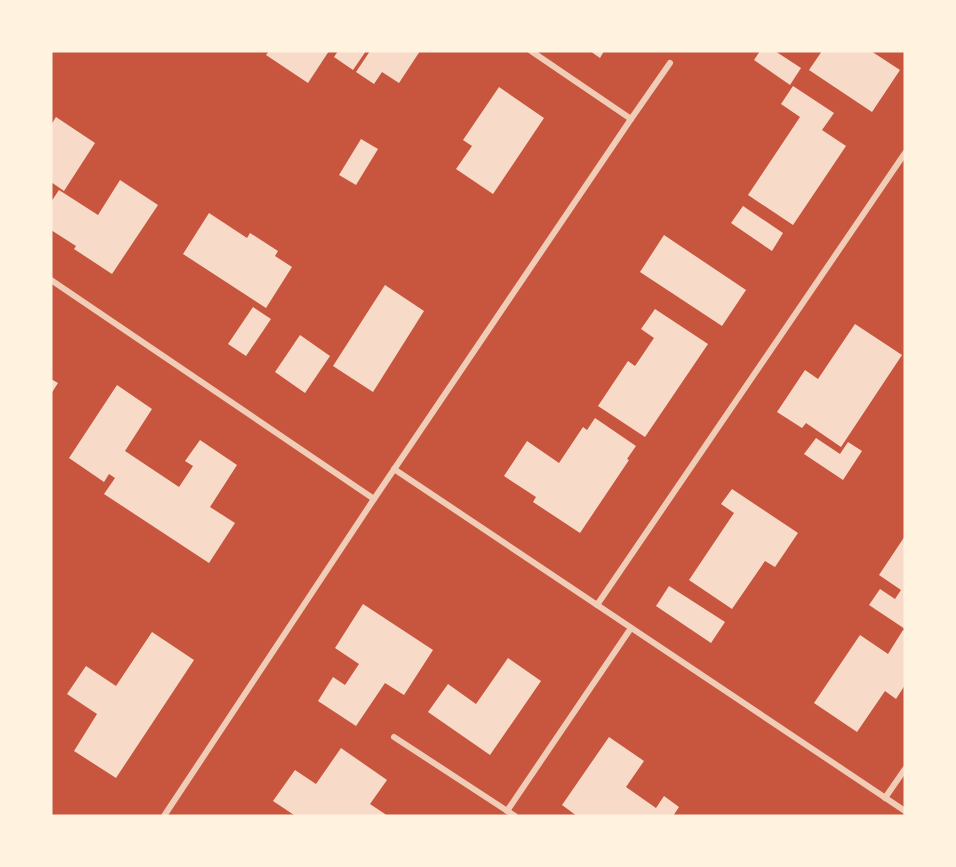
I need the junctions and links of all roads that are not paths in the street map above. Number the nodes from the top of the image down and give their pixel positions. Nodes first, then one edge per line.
1 (531, 51) edge
2 (670, 63) dead end
3 (631, 119) junction
4 (905, 153) edge
5 (51, 280) edge
6 (394, 469) junction
7 (374, 499) junction
8 (597, 605) junction
9 (631, 628) junction
10 (394, 737) dead end
11 (905, 769) edge
12 (885, 798) junction
13 (507, 811) junction
14 (905, 811) edge
15 (164, 816) edge
16 (515, 816) edge

1 - 3 street
2 - 3 street
3 - 6 street
4 - 8 street
5 - 7 street
6 - 7 street
6 - 8 street
7 - 15 street
8 - 9 street
9 - 12 street
9 - 13 street
10 - 13 street
11 - 12 street
12 - 14 street
13 - 16 street

